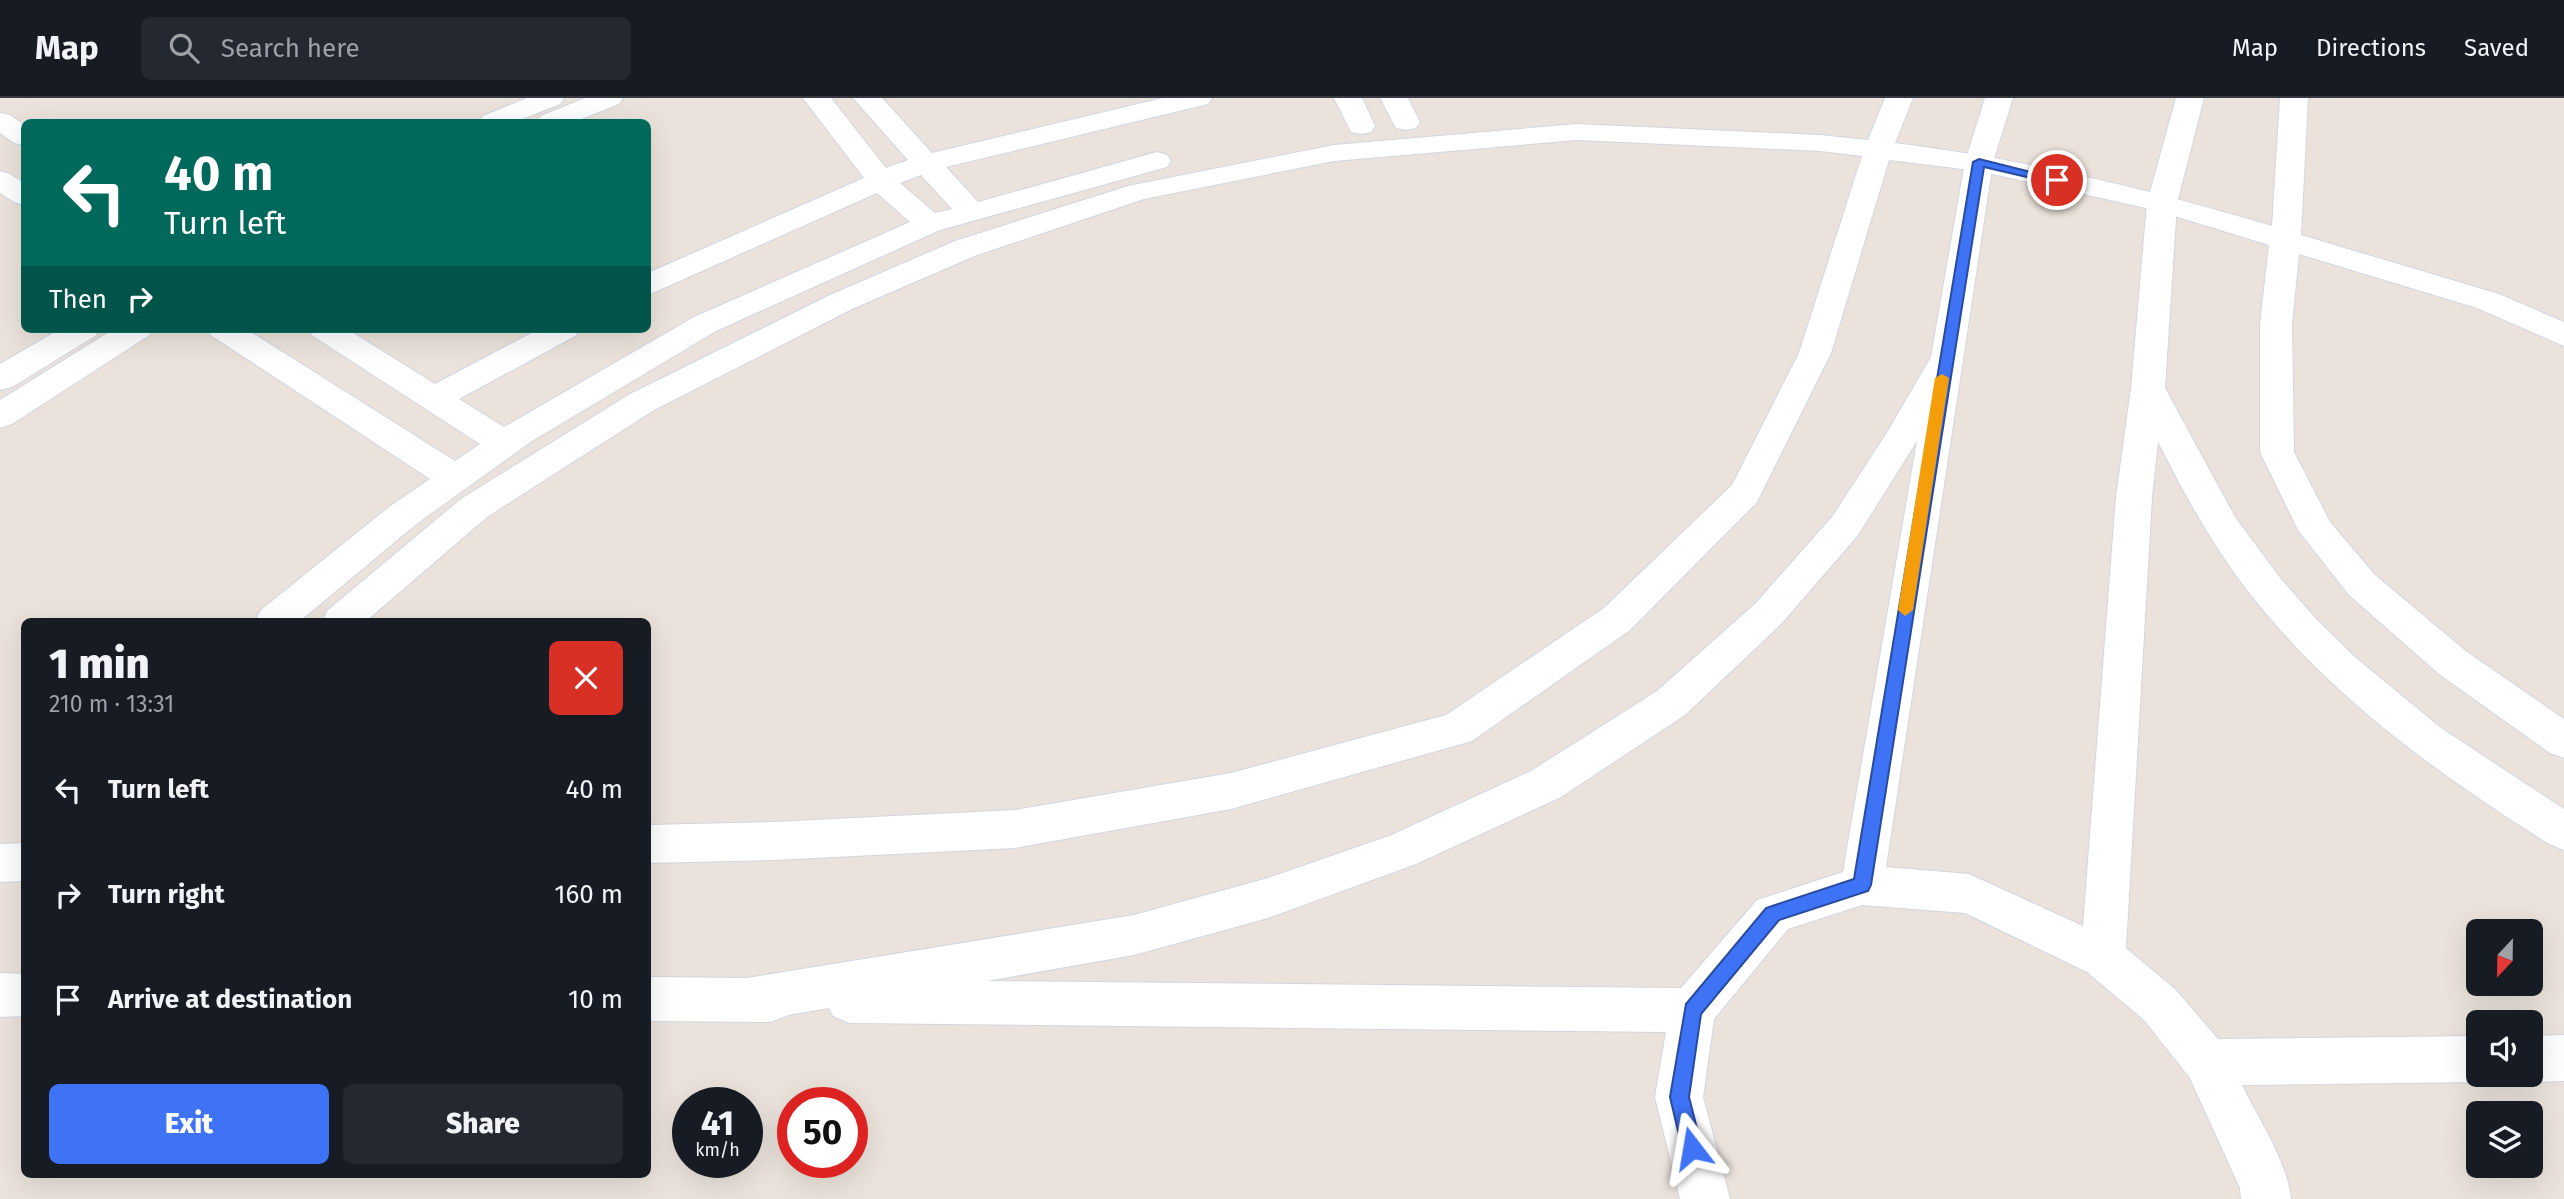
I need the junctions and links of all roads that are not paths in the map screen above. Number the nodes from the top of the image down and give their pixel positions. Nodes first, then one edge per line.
1 (550, 98) edge
2 (609, 98) edge
3 (817, 98) edge
4 (867, 98) edge
5 (1198, 98) edge
6 (1348, 98) edge
7 (1999, 98) edge
8 (2190, 98) edge
9 (2294, 98) edge
10 (1400, 110) edge
11 (500, 119) edge
12 (558, 119) edge
13 (0, 121) edge
14 (1888, 125) edge
15 (1361, 126) junction
16 (21, 135) edge
17 (1979, 162) junction
18 (925, 164) junction
19 (0, 180) edge
20 (881, 181) junction
21 (21, 194) edge
22 (2162, 204) junction
23 (971, 212) junction
24 (930, 224) junction
25 (2284, 240) junction
26 (651, 284) edge
27 (77, 333) edge
28 (131, 333) edge
29 (229, 333) edge
30 (330, 333) edge
31 (557, 333) edge
32 (2564, 335) edge
33 (1945, 361) junction
34 (0, 379) edge
35 (2148, 388) junction
36 (433, 399) junction
37 (0, 416) edge
38 (505, 444) junction
39 (456, 479) junction
40 (278, 618) edge
41 (345, 618) edge
42 (2564, 741) edge
43 (2564, 831) edge
44 (651, 844) edge
45 (1862, 885) junction
46 (2104, 957) junction
47 (0, 995) edge
48 (21, 995) edge
49 (651, 999) edge
50 (746, 1000) junction
51 (1692, 1010) junction
52 (2564, 1058) edge
53 (2466, 1059) edge
54 (2543, 1059) edge
55 (2207, 1062) junction
56 (1705, 1199) edge
57 (2266, 1199) edge

1 - 11 street
2 - 12 street
3 - 20 street
4 - 18 street
5 - 18 street
6 - 15 street
7 - 17 street
8 - 22 street
9 - 25 street
10 - 14 street
10 - 15 street
13 - 16 street
14 - 17 street
14 - 41 street
14 - 44 street
15 - 23 street
17 - 22 street
17 - 33 street
18 - 20 street
18 - 23 street
19 - 21 street
20 - 24 street
20 - 26 street
22 - 25 street
22 - 35 street
23 - 24 street
24 - 38 street
25 - 32 street
25 - 42 street
27 - 34 street
28 - 37 street
29 - 39 street
30 - 36 street
31 - 36 street
33 - 45 street
33 - 50 street
35 - 43 street
35 - 46 street
36 - 38 street
38 - 39 street
39 - 40 street
45 - 46 street
45 - 51 street
46 - 55 street
47 - 48 street
49 - 50 street
50 - 51 street
51 - 56 street
52 - 54 street
53 - 55 street
55 - 57 street

